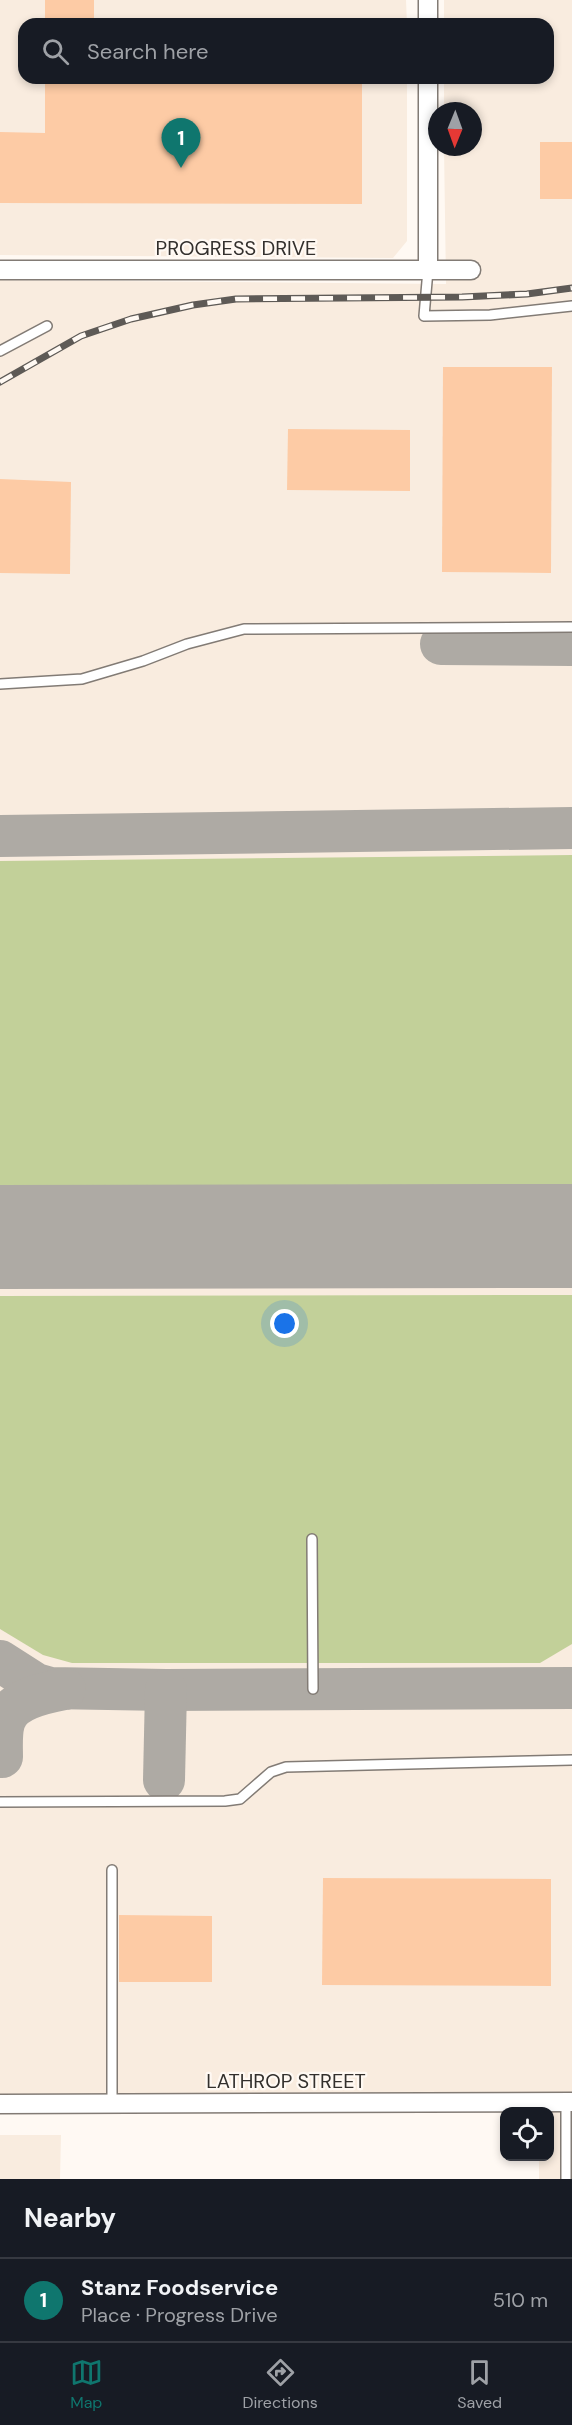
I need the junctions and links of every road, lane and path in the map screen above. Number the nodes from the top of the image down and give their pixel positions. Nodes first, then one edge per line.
1 (428, 0) edge
2 (428, 18) edge
3 (428, 84) edge
4 (0, 270) edge
5 (428, 270) junction
6 (471, 270) dead end
7 (572, 306) edge
8 (47, 326) dead end
9 (0, 351) edge
10 (572, 627) edge
11 (0, 684) edge
12 (312, 1539) dead end
13 (313, 1689) dead end
14 (572, 1760) edge
15 (0, 1802) edge
16 (112, 1870) dead end
17 (569, 2102) edge
18 (0, 2104) edge
19 (112, 2104) junction
20 (566, 2179) edge

1 - 2 street
3 - 5 street
4 - 5 street, PROGRESS DRIVE
5 - 6 street, PROGRESS DRIVE
5 - 7 lane
8 - 9 lane
10 - 11 lane
12 - 13 lane
14 - 15 lane
16 - 19 lane
17 - 19 street, LATHROP STREET
17 - 20 lane
18 - 19 street, LATHROP STREET

